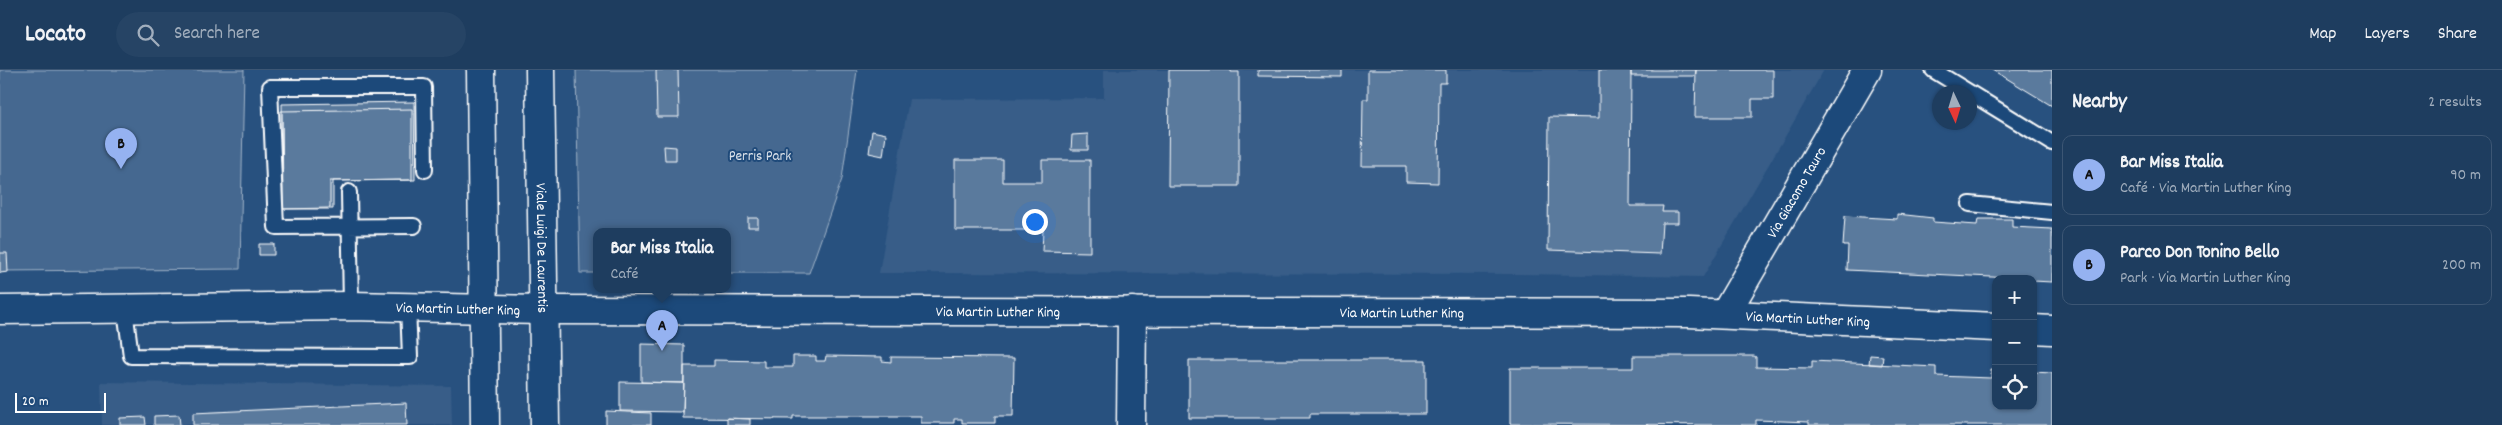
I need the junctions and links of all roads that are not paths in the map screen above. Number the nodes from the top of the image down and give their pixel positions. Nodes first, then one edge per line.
1 (481, 70) edge
2 (540, 70) edge
3 (1867, 70) edge
4 (1933, 70) edge
5 (2052, 143) edge
6 (425, 170) dead end
7 (349, 192) dead end
8 (1970, 204) dead end
9 (2052, 212) edge
10 (414, 226) dead end
11 (349, 227) junction
12 (351, 306) junction
13 (408, 306) junction
14 (125, 309) junction
15 (483, 309) junction
16 (0, 310) edge
17 (543, 310) junction
18 (1132, 310) junction
19 (1726, 314) junction
20 (1992, 328) edge
21 (2037, 329) edge
22 (2052, 330) edge
23 (485, 425) edge
24 (545, 425) edge
25 (1132, 425) edge

1 - 15 street
2 - 17 street, Viale Luigi De Laurentis
3 - 19 street, Via Giacomo Tauro
4 - 5 lane
6 - 11 lane
7 - 11 lane
8 - 9 lane
10 - 11 lane
11 - 12 lane
12 - 13 street, Via Martin Luther King
12 - 14 street, Via Martin Luther King
13 - 14 lane
13 - 15 street, Via Martin Luther King
14 - 16 street, Via Martin Luther King
15 - 17 street, Via Martin Luther King
15 - 23 street
17 - 18 street, Via Martin Luther King
17 - 24 street, Viale Luigi De Laurentis
18 - 19 street, Via Martin Luther King
18 - 25 street
19 - 20 street, Via Martin Luther King
21 - 22 street

